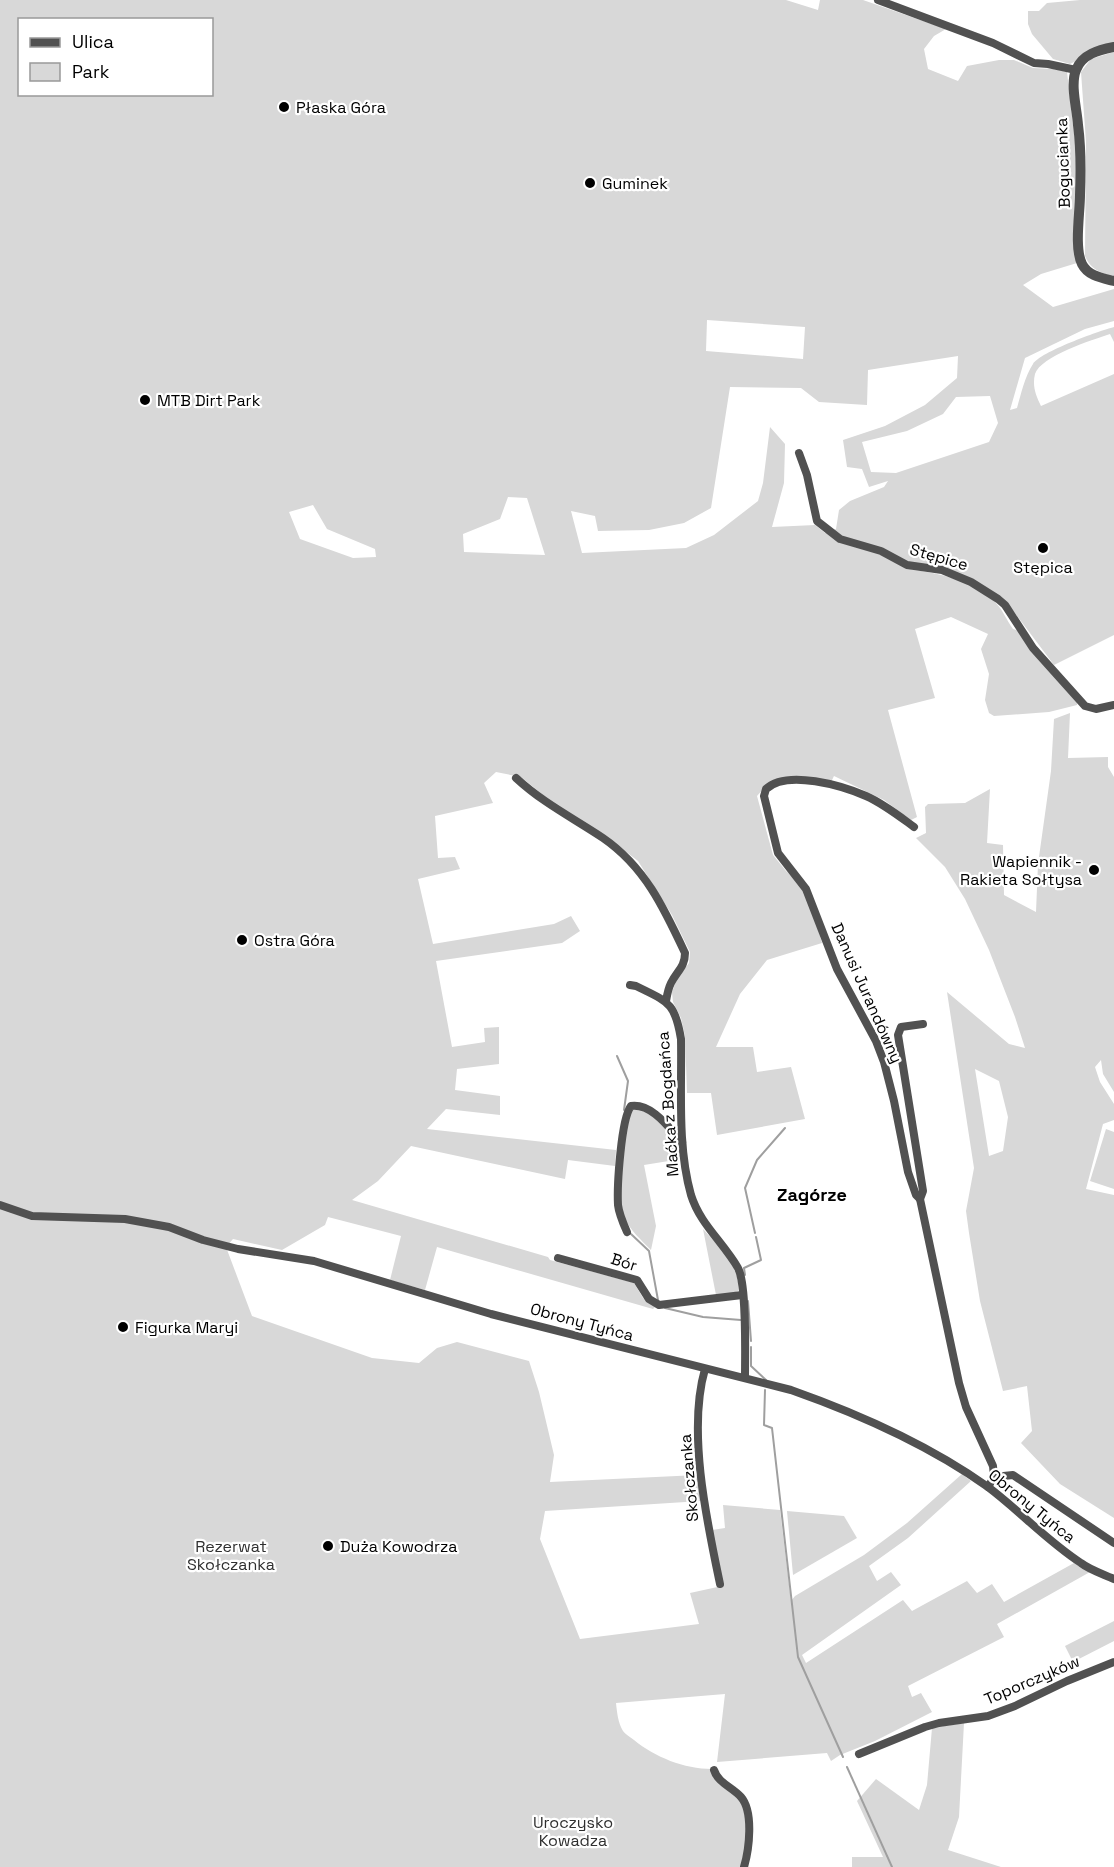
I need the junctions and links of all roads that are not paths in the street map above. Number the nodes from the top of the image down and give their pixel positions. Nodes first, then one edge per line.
1 (878, 0) edge
2 (1114, 47) edge
3 (1076, 70) junction
4 (1114, 281) edge
5 (799, 453) dead end
6 (1114, 705) edge
7 (516, 778) dead end
8 (914, 827) dead end
9 (630, 986) dead end
10 (666, 1001) junction
11 (922, 1024) dead end
12 (682, 1142) junction
13 (920, 1199) junction
14 (0, 1205) edge
15 (627, 1232) dead end
16 (558, 1258) dead end
17 (742, 1294) junction
18 (705, 1369) junction
19 (745, 1377) junction
20 (994, 1477) junction
21 (987, 1487) junction
22 (1114, 1543) edge
23 (1114, 1579) edge
24 (720, 1584) dead end
25 (1114, 1662) edge
26 (859, 1754) dead end
27 (714, 1770) dead end
28 (744, 1867) edge

1 - 3 street
2 - 3 street
3 - 4 street, Bogucianka
5 - 6 street, Stępice
7 - 10 street
8 - 13 street, Danusi Jurandówny
9 - 10 street
10 - 12 street, Maćka z Bogdańca
11 - 13 street
12 - 15 street
12 - 17 street, Maćka z Bogdańca
13 - 20 street, Danusi Jurandówny
14 - 18 street, Obrony Tyńca
16 - 17 street, Bór
17 - 19 street, Maćka z Bogdańca
18 - 19 street, Obrony Tyńca
18 - 24 street, Skołczanka
19 - 21 street, Obrony Tyńca
20 - 21 street
20 - 22 street
21 - 23 street, Obrony Tyńca
25 - 26 street, Toporczyków
27 - 28 street

